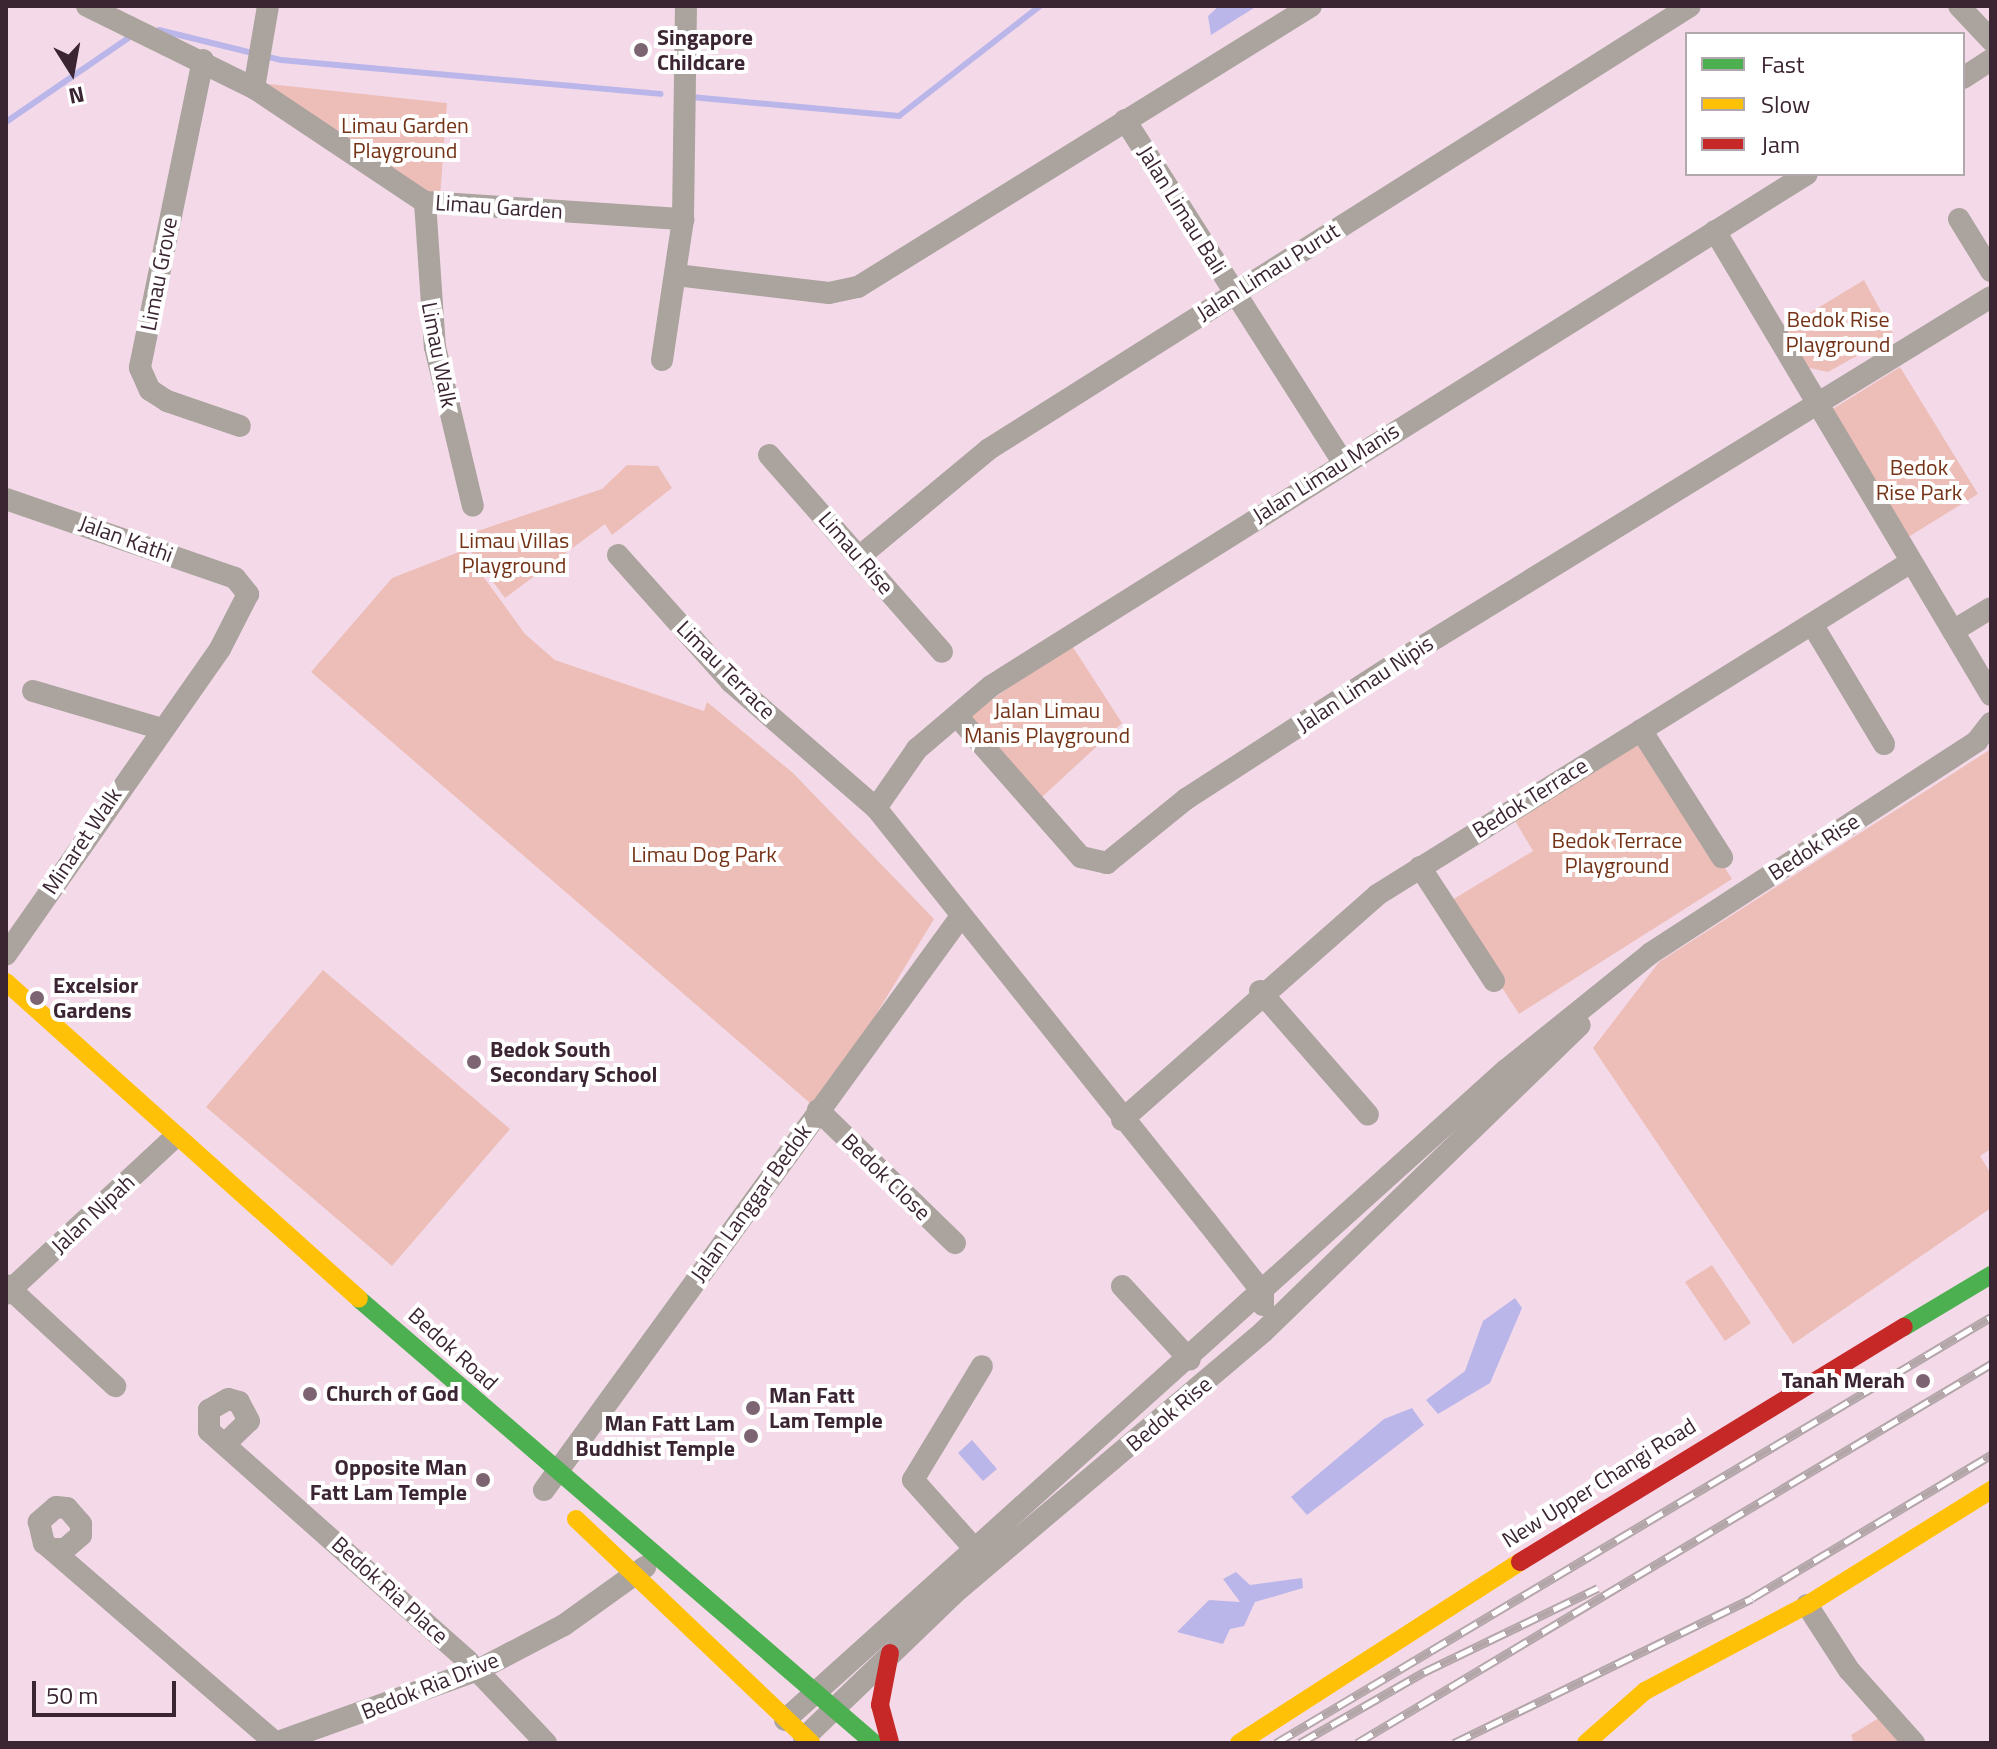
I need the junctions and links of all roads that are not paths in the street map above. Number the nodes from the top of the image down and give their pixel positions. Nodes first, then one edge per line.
1 (268, 6) edge
2 (686, 6) edge
3 (1311, 6) edge
4 (1690, 6) edge
5 (1959, 6) edge
6 (89, 7) edge
7 (1991, 40) edge
8 (203, 60) junction
9 (1991, 60) edge
10 (1965, 77) edge
11 (254, 88) junction
12 (1125, 120) junction
13 (1804, 176) edge
14 (425, 202) junction
15 (683, 219) junction
16 (1959, 219) dead end
17 (1715, 231) junction
18 (1991, 271) edge
19 (676, 275) junction
20 (1235, 293) junction
21 (1991, 297) edge
22 (662, 360) dead end
23 (1817, 403) junction
24 (240, 426) dead end
25 (769, 455) dead end
26 (1343, 462) junction
27 (6, 499) edge
28 (473, 506) dead end
29 (618, 555) dead end
30 (859, 557) junction
31 (1911, 562) junction
32 (245, 584) joint
33 (1991, 608) edge
34 (1812, 624) junction
35 (1953, 631) junction
36 (942, 652) dead end
37 (33, 691) dead end
38 (1991, 695) edge
39 (957, 716) junction
40 (159, 728) junction
41 (1641, 730) junction
42 (1984, 732) edge
43 (1884, 744) dead end
44 (876, 808) junction
45 (1722, 857) dead end
46 (1420, 867) junction
47 (959, 919) junction
48 (1651, 953) junction
49 (6, 955) edge
50 (1494, 981) dead end
51 (6, 982) edge
52 (1260, 991) junction
53 (6, 1005) edge
54 (1495, 1080) junction
55 (1525, 1080) junction
56 (818, 1110) junction
57 (1368, 1115) dead end
58 (1122, 1120) junction
59 (169, 1143) junction
60 (955, 1243) dead end
61 (1991, 1275) edge
62 (1122, 1286) dead end
63 (8, 1289) edge
64 (1263, 1293) junction
65 (1263, 1332) junction
66 (1190, 1360) junction
67 (982, 1366) dead end
68 (115, 1386) dead end
69 (227, 1442) dead end
70 (497, 1447) dead end
71 (544, 1481) junction
72 (1991, 1490) edge
73 (973, 1547) junction
74 (54, 1549) dead end
75 (655, 1558) junction
76 (637, 1575) junction
77 (1807, 1605) junction
78 (890, 1653) junction
79 (478, 1670) junction
80 (814, 1690) junction
81 (834, 1708) junction
82 (785, 1720) junction
83 (808, 1740) edge
84 (276, 1743) edge
85 (546, 1743) edge
86 (874, 1743) edge
87 (890, 1743) edge
88 (1239, 1743) edge
89 (1586, 1743) edge
90 (1914, 1743) edge

1 - 11 street
2 - 15 street
3 - 12 street
4 - 20 street, Jalan Limau Purut
5 - 7 street
6 - 8 street, Limau Garden
8 - 11 street, Limau Garden
8 - 24 street, Limau Grove
9 - 10 street
11 - 14 street, Limau Garden
12 - 19 street
12 - 20 street, Jalan Limau Bali
13 - 17 street, Jalan Limau Manis
14 - 15 street, Limau Garden
14 - 28 street, Limau Walk
15 - 19 street
16 - 18 street
17 - 23 street
17 - 26 street, Jalan Limau Manis
19 - 22 street
20 - 26 street, Jalan Limau Bali
20 - 30 street, Jalan Limau Purut
21 - 23 street
23 - 31 street
23 - 39 street, Jalan Limau Nipis
25 - 30 street, Limau Rise
26 - 39 street, Jalan Limau Manis
27 - 32 street, Jalan Kathi
29 - 44 street, Limau Terrace
30 - 36 street, Limau Rise
31 - 34 street, Bedok Terrace
31 - 35 street
32 - 40 street, Minaret Walk
33 - 35 street
34 - 41 street, Bedok Terrace
34 - 43 street
35 - 38 street
37 - 40 street
39 - 44 street, Jalan Limau Manis
40 - 49 street, Minaret Walk
41 - 45 street
41 - 46 street, Bedok Terrace
42 - 48 street, Bedok Rise
44 - 47 street
46 - 50 street
46 - 52 street, Bedok Terrace
47 - 56 street, Jalan Langgar Bedok
47 - 58 street
48 - 54 street, Bedok Rise
48 - 55 street, Bedok Rise
51 - 59 main road, Bedok Road
52 - 57 street
52 - 58 street, Bedok Terrace
53 - 59 main road, Bedok Road
54 - 55 street
54 - 64 street, Bedok Rise
55 - 65 street, Bedok Rise
56 - 60 street, Bedok Close
56 - 71 street, Jalan Langgar Bedok
58 - 64 street
59 - 63 street, Jalan Nipah
59 - 70 main road, Bedok Road
59 - 71 main road, Bedok Road
61 - 88 main road, New Upper Changi Road
62 - 66 street, Bedok Rise
63 - 68 street, Jalan Nipah
64 - 65 street
64 - 66 street, Bedok Rise
65 - 78 street, Bedok Rise
66 - 73 street, Bedok Rise
67 - 73 street
69 - 79 street, Bedok Ria Place
71 - 75 main road, Bedok Road
71 - 76 main road, Bedok Road
72 - 77 main road
73 - 80 street, Bedok Rise
74 - 84 street
75 - 76 street, Bedok Ria Drive
75 - 80 main road, Bedok Road
76 - 79 street, Bedok Ria Drive
76 - 82 main road, Bedok Road
77 - 89 main road
77 - 90 street
78 - 81 street, Bedok Rise
78 - 87 main road
79 - 84 street, Bedok Ria Drive
79 - 85 street, Bedok Ria Place
80 - 81 main road, Bedok Road
80 - 82 street, Bedok Rise
81 - 83 street, Bedok Rise
81 - 86 main road, Bedok Road
82 - 83 main road, Bedok Road

